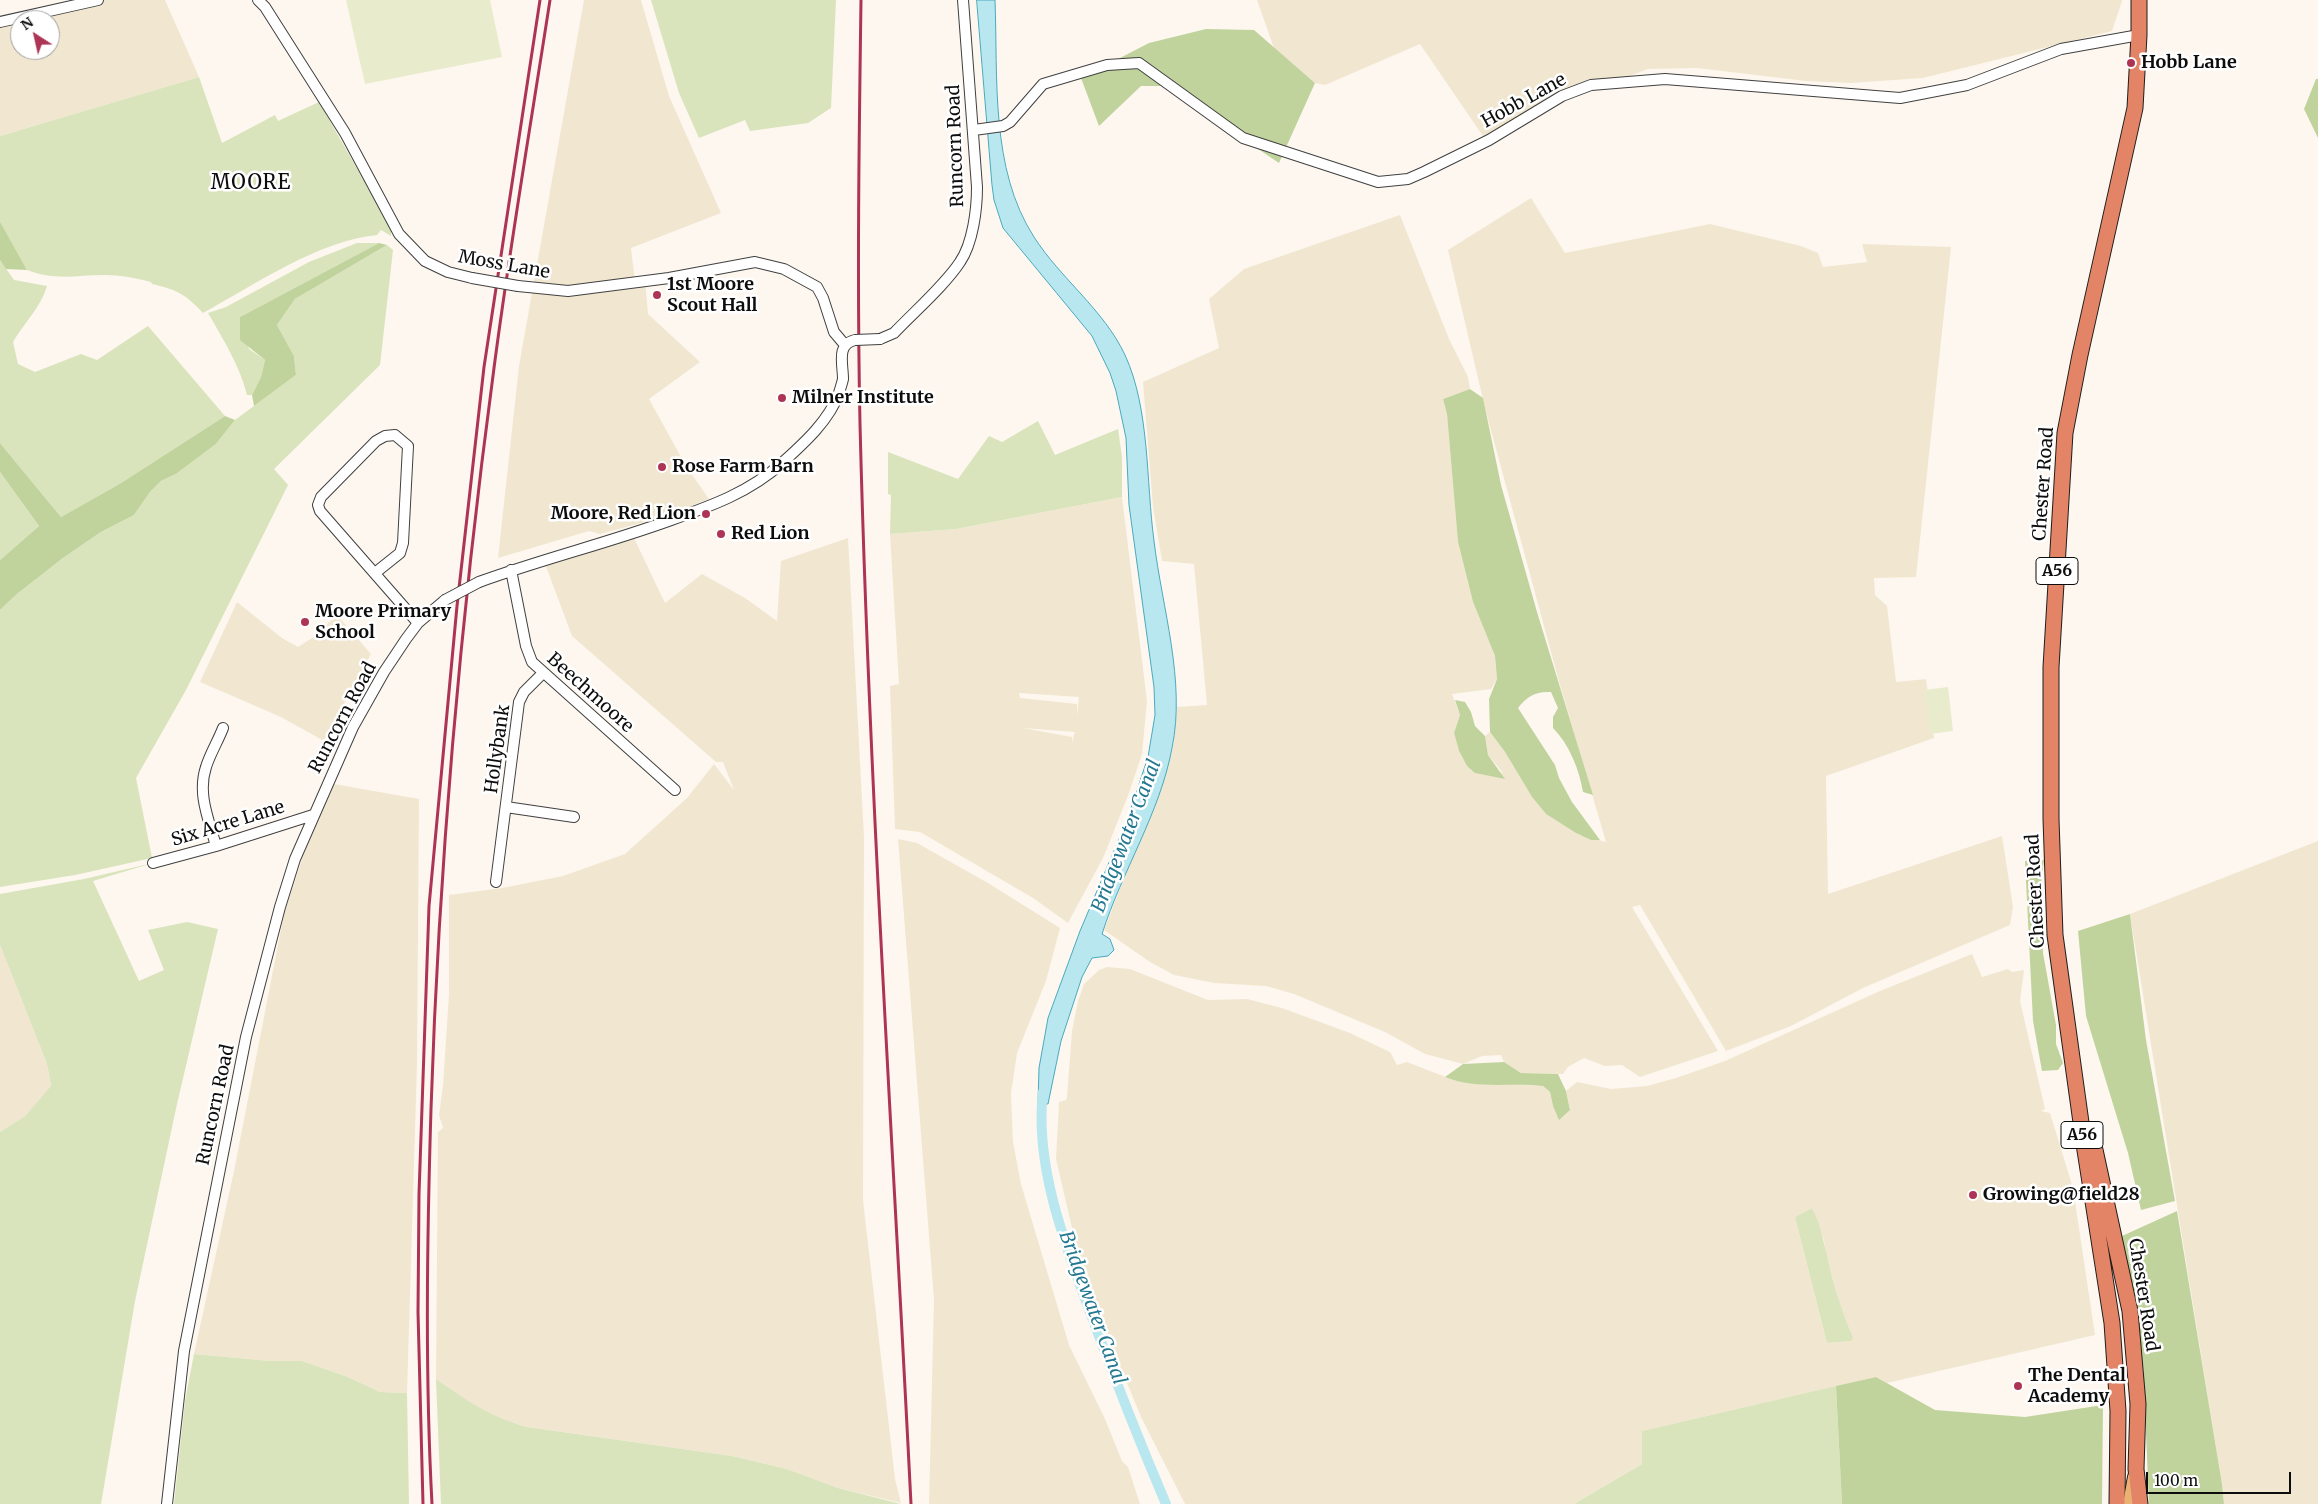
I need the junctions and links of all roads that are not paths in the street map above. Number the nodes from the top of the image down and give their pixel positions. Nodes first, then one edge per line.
1 (98, 0) edge
2 (258, 0) edge
3 (963, 0) edge
4 (2139, 0) edge
5 (0, 22) edge
6 (2140, 35) junction
7 (977, 130) junction
8 (845, 345) junction
9 (511, 570) junction
10 (375, 573) junction
11 (418, 624) junction
12 (543, 673) junction
13 (223, 728) dead end
14 (675, 790) dead end
15 (506, 807) junction
16 (313, 815) junction
17 (574, 817) dead end
18 (216, 846) junction
19 (153, 863) dead end
20 (496, 882) dead end
21 (2073, 1067) junction
22 (2136, 1469) junction
23 (167, 1504) edge
24 (2117, 1504) edge
25 (2130, 1504) edge
26 (2140, 1504) edge

1 - 5 street
2 - 8 street, Moss Lane, bridge
3 - 7 street, Runcorn Road
4 - 6 highway, Chester Road / A56
6 - 7 street, Hobb Lane
6 - 21 highway, Chester Road / A56
7 - 8 street, Runcorn Road, bridge
8 - 9 street, Runcorn Road
9 - 11 street, Runcorn Road, bridge
9 - 12 street, Beechmoore
10 - 10 street
10 - 11 street
11 - 16 street, Runcorn Road
12 - 14 street, Beechmoore
12 - 15 street, Hollybank
13 - 18 street
15 - 17 street, Hollybank
15 - 20 street, Hollybank
16 - 18 street, Six Acre Lane
16 - 23 street, Runcorn Road
18 - 19 street, Six Acre Lane
21 - 22 highway, Chester Road / A56
21 - 24 highway, Chester Road / A56
22 - 25 main road, A56
22 - 26 highway, Chester Road / A56

